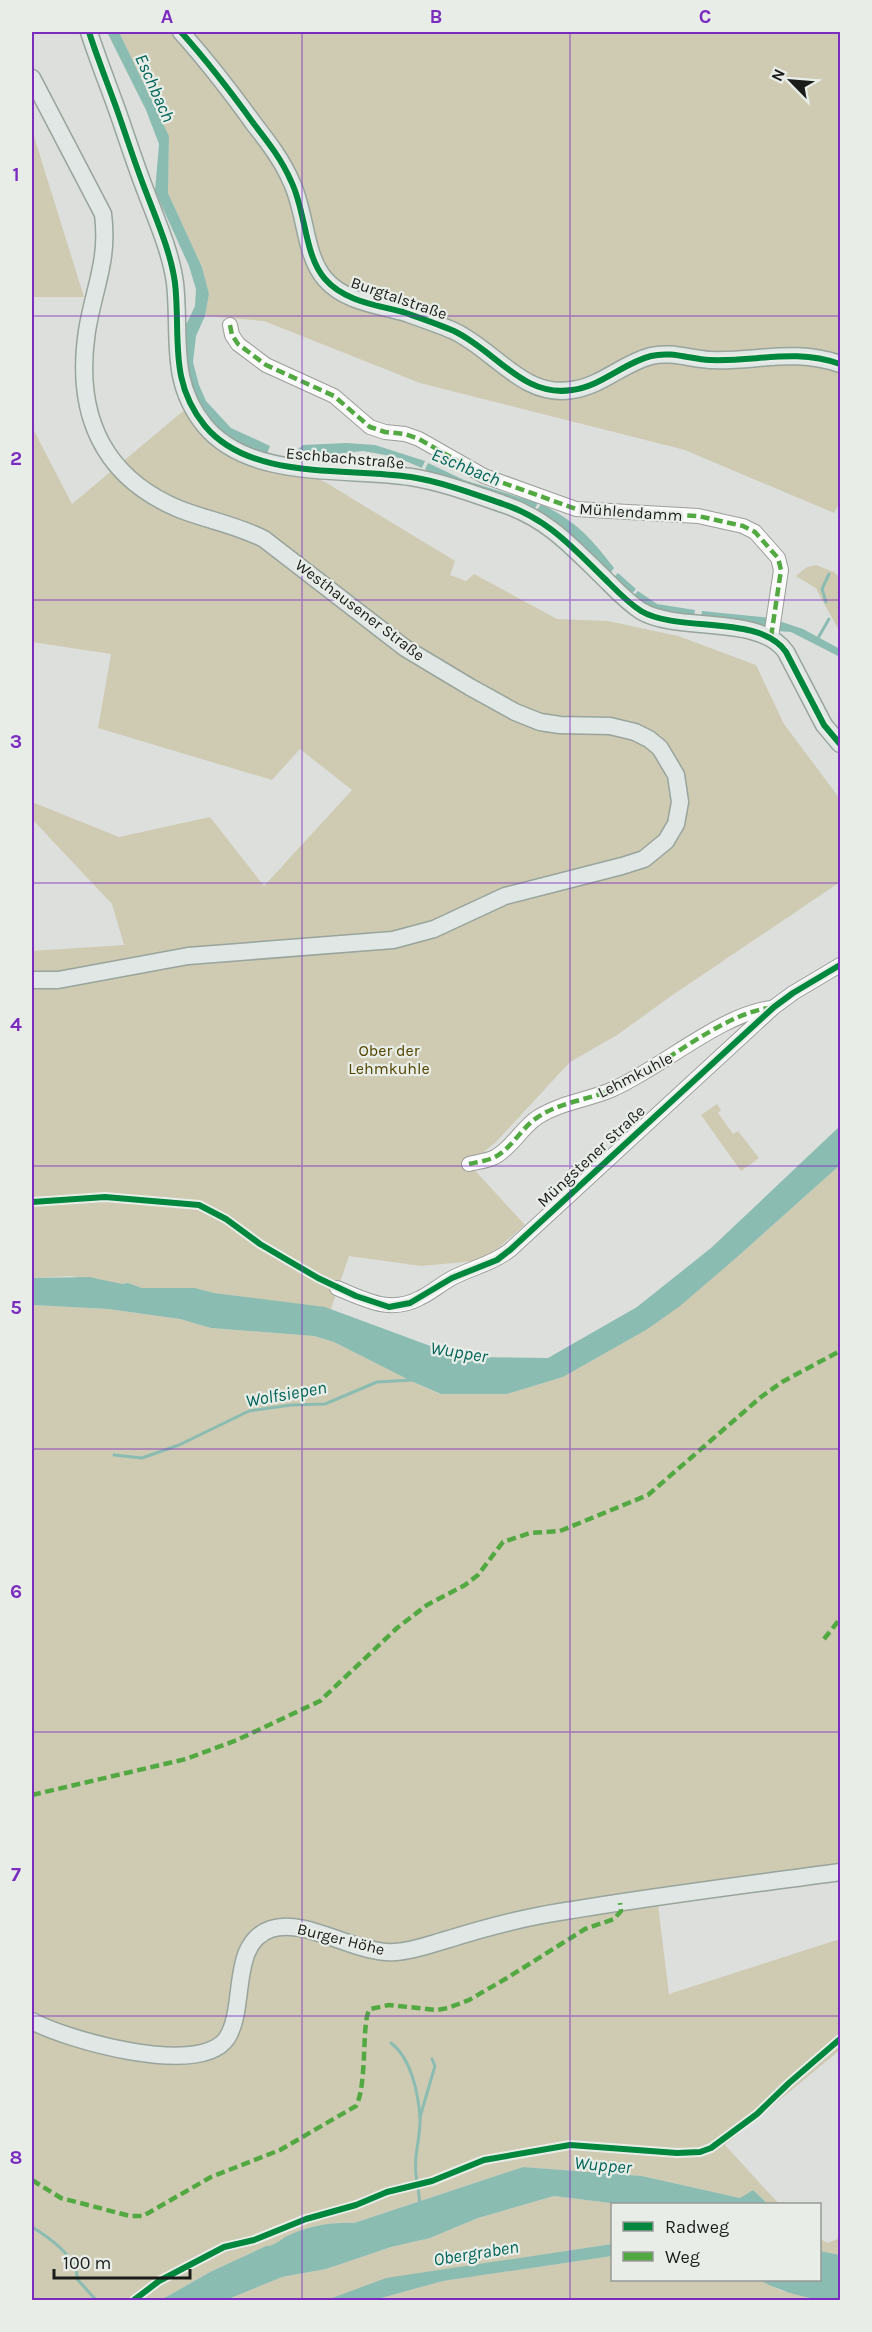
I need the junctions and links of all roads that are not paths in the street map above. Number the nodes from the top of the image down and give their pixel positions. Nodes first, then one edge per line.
1 (89, 32) edge
2 (181, 32) edge
3 (32, 78) edge
4 (230, 325) dead end
5 (840, 364) edge
6 (772, 629) junction
7 (840, 744) edge
8 (840, 965) edge
9 (32, 980) edge
10 (774, 1008) junction
11 (469, 1164) dead end
12 (337, 1288) dead end
13 (840, 1872) edge
14 (32, 2021) edge

1 - 6 main road, Eschbachstraße
2 - 5 main road, Burgtalstraße
3 - 9 main road, Westhausener Straße
4 - 6 street, Mühlendamm
6 - 7 main road
8 - 10 street, Müngstener Straße
10 - 11 street, Lehmkuhle
10 - 12 street, Müngstener Straße
13 - 14 main road, Burger Höhe

